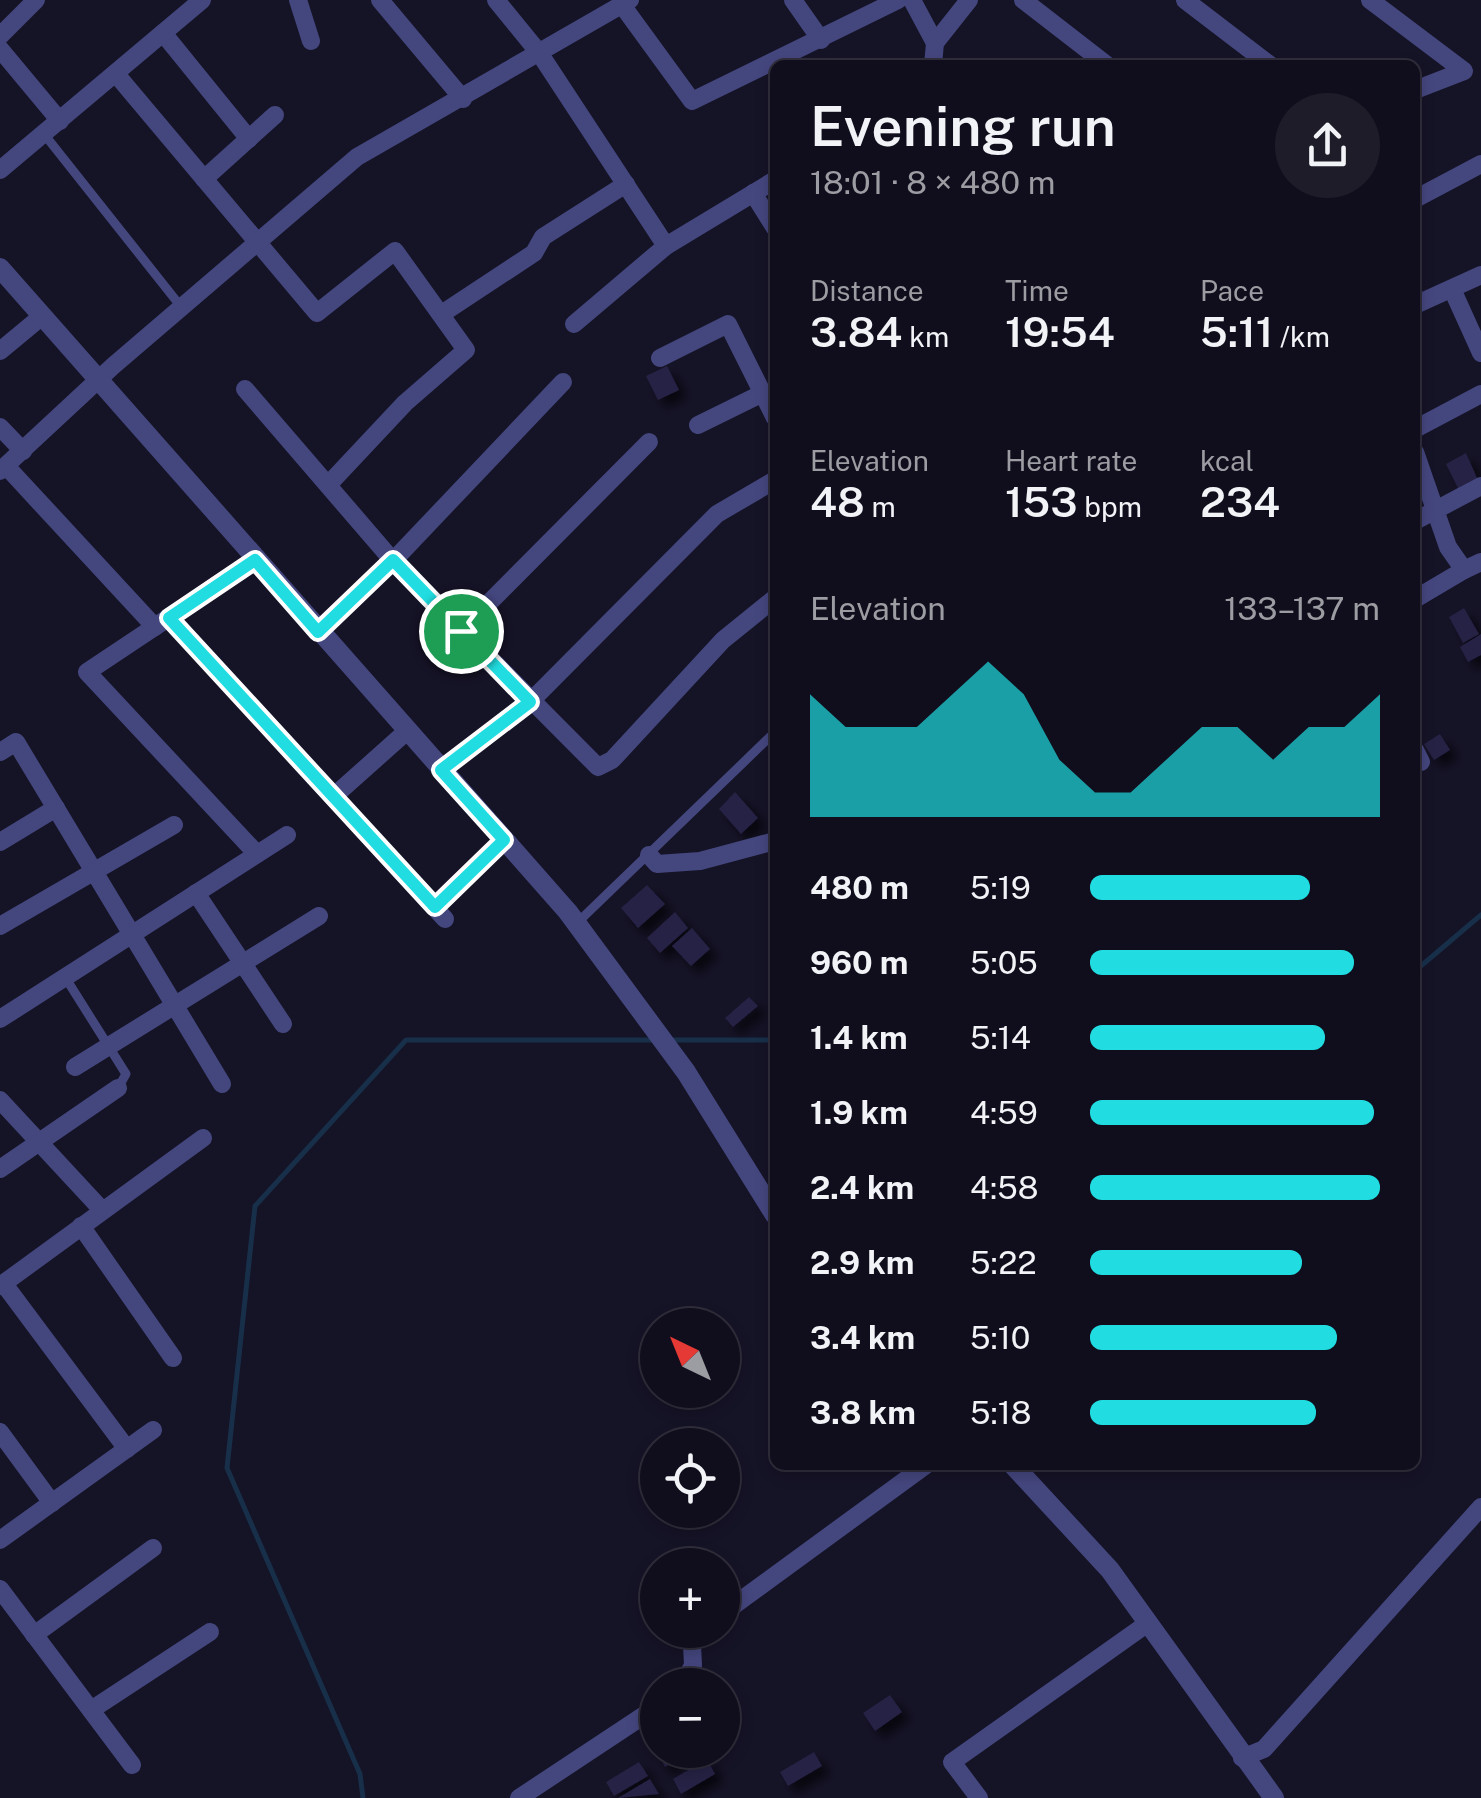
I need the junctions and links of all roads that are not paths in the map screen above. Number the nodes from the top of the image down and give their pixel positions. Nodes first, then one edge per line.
1 (36, 0) edge
2 (202, 0) edge
3 (298, 0) edge
4 (380, 0) edge
5 (496, 0) edge
6 (793, 0) edge
7 (898, 0) edge
8 (912, 0) edge
9 (969, 0) edge
10 (1022, 0) edge
11 (1186, 0) edge
12 (1370, 0) edge
13 (626, 3) edge
14 (163, 33) junction
15 (1, 36) edge
16 (820, 40) junction
17 (311, 41) dead end
18 (540, 54) junction
19 (936, 58) edge
20 (778, 60) edge
21 (1100, 60) edge
22 (1264, 60) edge
23 (770, 64) edge
24 (1472, 67) edge
25 (116, 74) junction
26 (1420, 88) edge
27 (463, 99) junction
28 (276, 115) dead end
29 (60, 121) junction
30 (44, 134) junction
31 (249, 138) junction
32 (1481, 164) edge
33 (0, 170) edge
34 (204, 178) junction
35 (770, 183) edge
36 (626, 184) junction
37 (753, 193) junction
38 (1420, 196) edge
39 (770, 220) edge
40 (258, 241) junction
41 (666, 246) junction
42 (0, 268) edge
43 (1481, 275) edge
44 (1452, 289) junction
45 (1420, 302) edge
46 (182, 308) junction
47 (443, 313) junction
48 (42, 317) junction
49 (574, 324) dead end
50 (0, 351) edge
51 (1481, 352) edge
52 (660, 358) dead end
53 (98, 382) junction
54 (563, 382) dead end
55 (244, 389) dead end
56 (763, 392) junction
57 (1481, 394) edge
58 (770, 407) edge
59 (698, 425) dead end
60 (0, 426) edge
61 (1420, 426) edge
62 (649, 442) dead end
63 (24, 452) junction
64 (1420, 466) edge
65 (4, 469) edge
66 (770, 483) edge
67 (328, 484) junction
68 (1481, 486) edge
69 (1435, 510) junction
70 (1420, 518) edge
71 (255, 560) junction
72 (393, 560) junction
73 (1473, 566) edge
74 (1420, 595) edge
75 (770, 602) edge
76 (162, 622) junction
77 (461, 631) junction
78 (318, 632) junction
79 (530, 702) junction
80 (407, 731) junction
81 (770, 737) edge
82 (0, 752) edge
83 (441, 770) junction
84 (333, 796) junction
85 (56, 808) junction
86 (174, 825) dead end
87 (287, 835) dead end
88 (504, 840) junction
89 (0, 842) edge
90 (770, 842) edge
91 (257, 854) junction
92 (649, 856) junction
93 (94, 872) junction
94 (196, 893) junction
95 (319, 916) dead end
96 (577, 923) junction
97 (0, 926) edge
98 (132, 934) junction
99 (242, 963) junction
100 (65, 977) junction
101 (174, 1005) junction
102 (0, 1019) edge
103 (283, 1024) dead end
104 (111, 1044) junction
105 (74, 1067) dead end
106 (222, 1084) dead end
107 (118, 1088) joint
108 (0, 1100) edge
109 (203, 1138) dead end
110 (38, 1141) junction
111 (0, 1168) edge
112 (770, 1208) edge
113 (102, 1210) junction
114 (80, 1226) junction
115 (2, 1285) edge
116 (173, 1358) dead end
117 (154, 1430) dead end
118 (0, 1432) edge
119 (127, 1449) junction
120 (919, 1470) edge
121 (1018, 1470) edge
122 (52, 1502) junction
123 (1481, 1508) edge
124 (0, 1540) edge
125 (153, 1548) dead end
126 (0, 1588) edge
127 (740, 1601) edge
128 (1148, 1623) junction
129 (210, 1632) dead end
130 (34, 1635) junction
131 (91, 1710) junction
132 (640, 1718) edge
133 (1242, 1758) junction
134 (132, 1765) dead end
135 (519, 1798) edge
136 (979, 1798) edge
137 (1274, 1798) edge

1 - 15 street
2 - 14 street
3 - 17 street
4 - 27 street
5 - 18 street
6 - 16 street
7 - 16 street
8 - 19 street
9 - 19 street
10 - 21 street
11 - 22 street
12 - 24 street
13 - 18 street
13 - 23 street
14 - 25 street
14 - 31 street
15 - 29 street
16 - 20 street
18 - 27 street
18 - 36 street
24 - 26 street
25 - 29 street
25 - 34 street
27 - 40 street
28 - 31 street
29 - 30 street
30 - 33 street
30 - 46 lane
31 - 34 street
32 - 38 street
34 - 40 street
35 - 37 street
36 - 41 street
36 - 47 street
37 - 39 street
37 - 41 street
40 - 46 street
40 - 47 street
41 - 49 street
42 - 48 street
43 - 44 street
44 - 45 street
44 - 51 street
46 - 53 street
47 - 67 street
48 - 50 street
48 - 53 street
52 - 56 street
53 - 63 street
53 - 71 street
54 - 72 street
55 - 67 street
56 - 58 street
56 - 59 street
57 - 61 street
60 - 63 street
62 - 77 street
63 - 65 street
64 - 69 street
65 - 76 street
66 - 79 street
67 - 72 street
68 - 69 street
69 - 70 street
69 - 73 street
71 - 76 street
71 - 78 street
72 - 77 street
72 - 78 street
73 - 74 street
75 - 79 street
76 - 84 street
76 - 91 street
77 - 79 street
78 - 80 street
79 - 83 street
80 - 83 street
80 - 84 street
81 - 92 lane
82 - 85 street
83 - 88 street
84 - 88 street
85 - 89 street
85 - 93 street
86 - 93 street
87 - 91 street
88 - 96 street
90 - 92 street
91 - 94 street
92 - 96 lane
93 - 97 street
93 - 98 street
94 - 98 street
94 - 99 street
95 - 99 street
96 - 112 street
98 - 100 street
98 - 101 street
99 - 101 street
99 - 103 street
100 - 102 street
100 - 104 lane
101 - 104 street
101 - 106 street
104 - 105 street
104 - 107 lane
107 - 110 street
108 - 110 street
109 - 113 street
110 - 111 street
110 - 113 street
113 - 114 street
114 - 115 street
114 - 116 street
115 - 119 street
117 - 119 street
118 - 122 street
119 - 122 street
120 - 127 street
121 - 128 street
122 - 124 street
123 - 133 street
125 - 130 street
126 - 130 street
128 - 133 street
128 - 136 street
129 - 131 street
130 - 131 street
131 - 134 street
132 - 135 street
133 - 137 street

